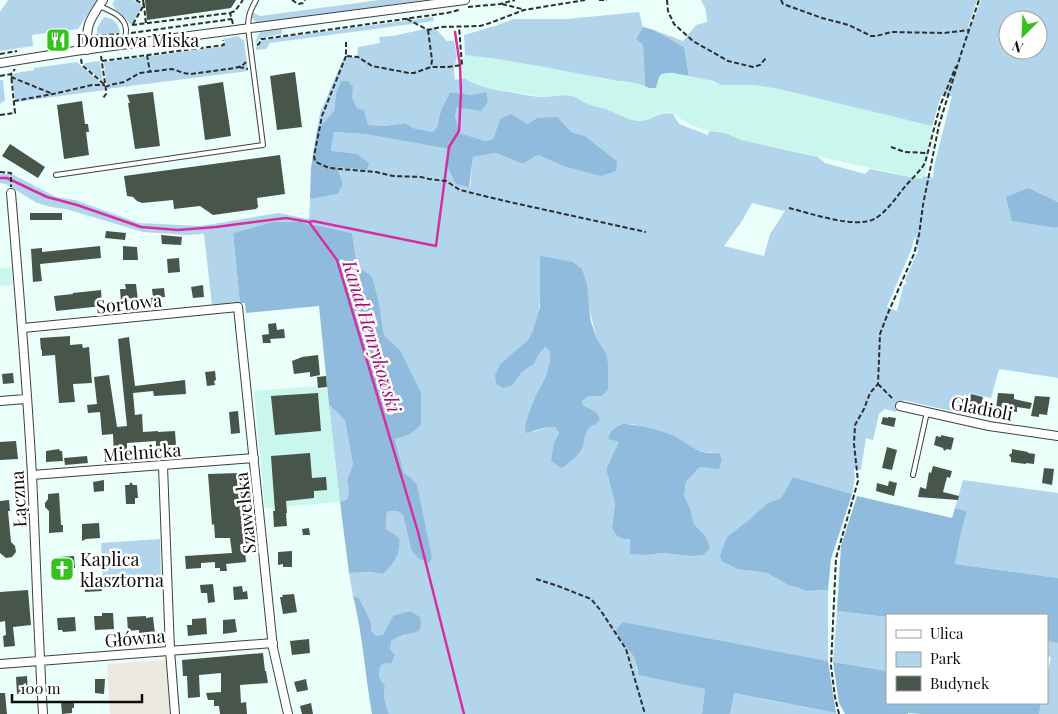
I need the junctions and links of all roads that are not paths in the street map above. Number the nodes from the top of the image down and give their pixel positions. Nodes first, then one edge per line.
1 (256, 0) edge
2 (101, 3) edge
3 (463, 5) edge
4 (248, 28) junction
5 (125, 45) junction
6 (88, 54) junction
7 (0, 63) edge
8 (56, 175) dead end
9 (11, 189) road end
10 (238, 307) joint
11 (23, 328) junction
12 (26, 399) junction
13 (0, 401) edge
14 (900, 406) road end
15 (927, 412) junction
16 (1058, 436) edge
17 (254, 458) junction
18 (163, 466) junction
19 (913, 475) dead end
20 (32, 476) junction
21 (272, 643) junction
22 (170, 650) junction
23 (40, 662) junction
24 (0, 664) edge
25 (43, 714) edge
26 (175, 714) edge
27 (288, 714) edge

1 - 4 lane
2 - 5 lane
2 - 6 street
3 - 4 street
4 - 5 street
4 - 8 lane
5 - 6 street
6 - 7 street
9 - 11 street, Łączna
10 - 11 street, Sortowa
10 - 17 street, Szawelska
11 - 12 street, Łączna
12 - 13 street
12 - 20 street, Łączna
14 - 15 street, Gladioli
15 - 16 street, Gladioli
15 - 19 lane
17 - 18 street, Mielnicka
17 - 21 street, Szawelska
18 - 20 street, Mielnicka
18 - 22 street
20 - 23 street, Łączna
21 - 22 street, Główna
21 - 27 street, Szawelska
22 - 23 street, Główna
22 - 26 street
23 - 24 street, Główna
23 - 25 street, Łączna

